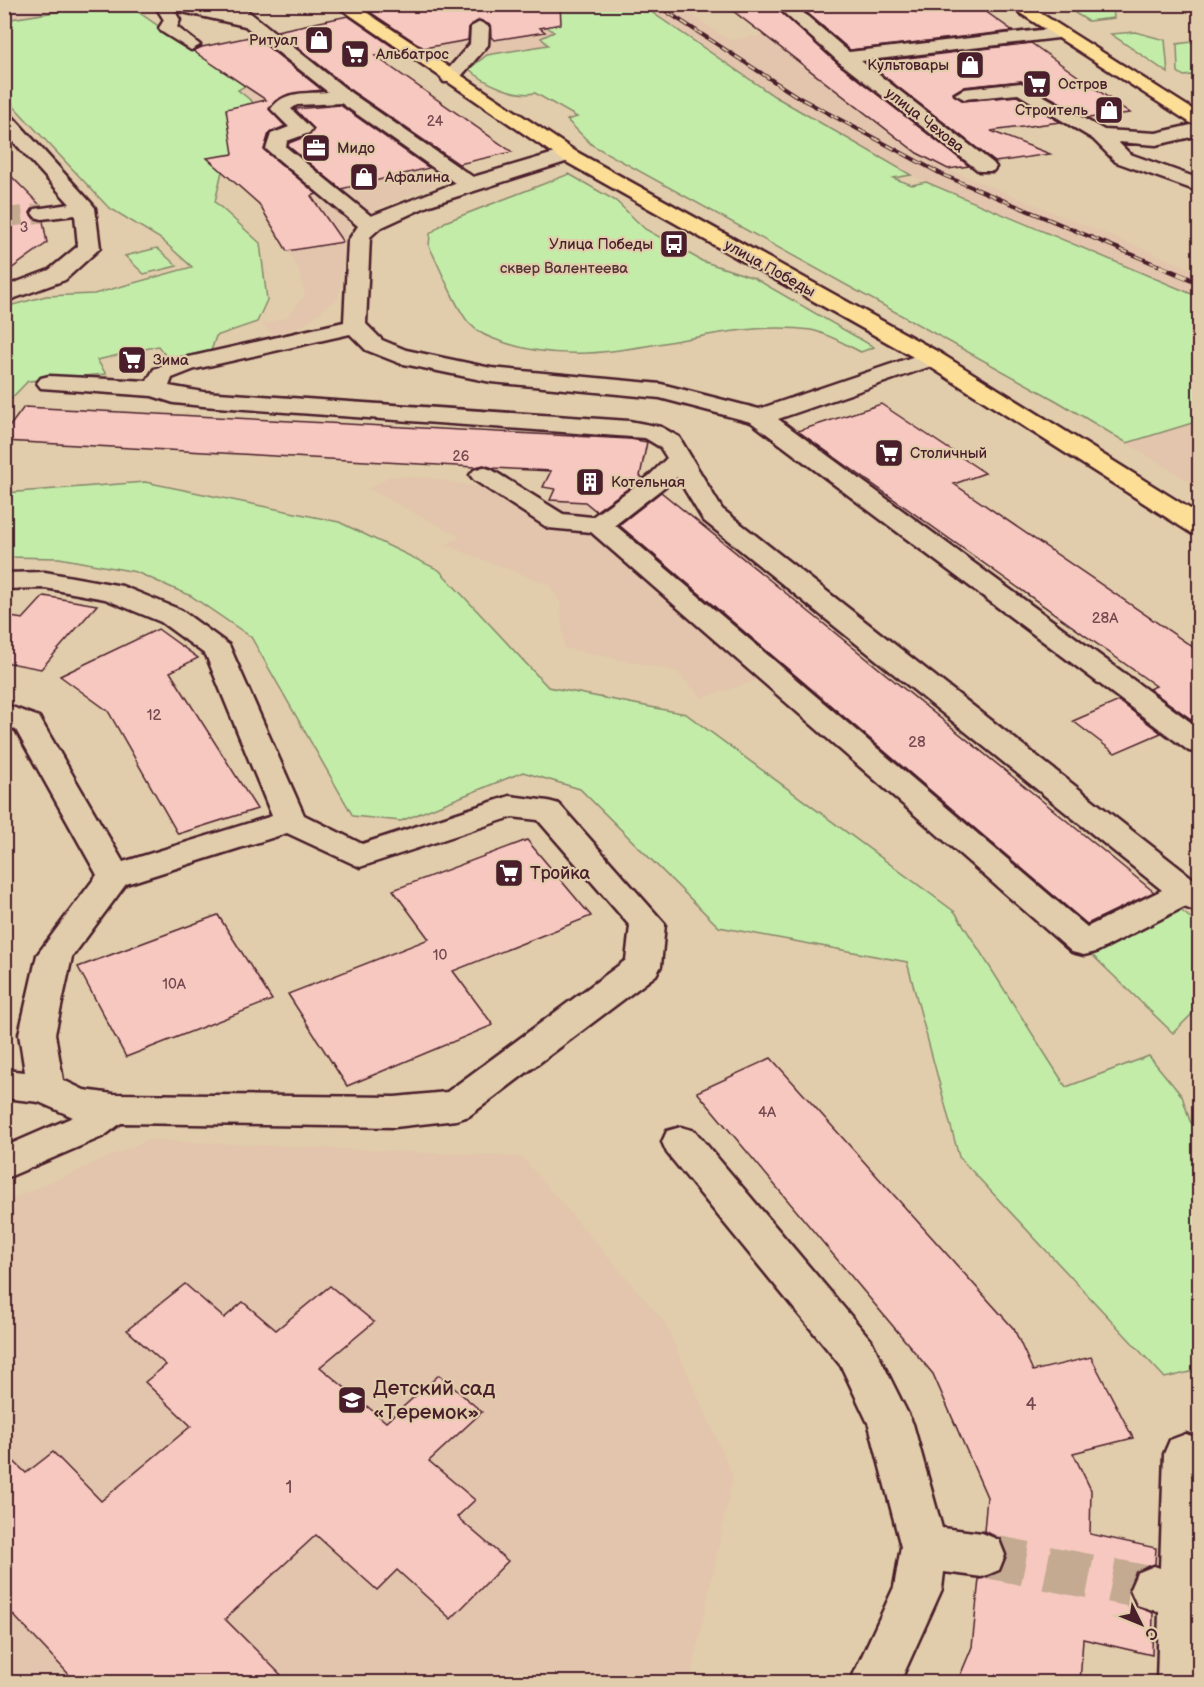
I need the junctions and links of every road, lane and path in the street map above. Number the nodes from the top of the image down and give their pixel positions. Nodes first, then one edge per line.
1 (162, 4) edge
2 (170, 4) edge
3 (228, 4) edge
4 (342, 4) edge
5 (782, 4) edge
6 (1014, 4) edge
7 (251, 22) junction
8 (480, 27) dead end
9 (1058, 33) junction
10 (191, 45) dead end
11 (845, 58) junction
12 (450, 78) junction
13 (274, 88) dead end
14 (964, 94) dead end
15 (345, 97) junction
16 (292, 100) junction
17 (4, 119) edge
18 (1200, 123) edge
19 (1200, 129) edge
20 (1100, 135) junction
21 (13, 138) edge
22 (568, 155) junction
23 (986, 167) dead end
24 (472, 186) junction
25 (1200, 186) edge
26 (85, 208) junction
27 (42, 213) tunnel mouth
28 (369, 225) junction
29 (4, 295) edge
30 (356, 326) junction
31 (932, 358) junction
32 (49, 383) dead end
33 (156, 389) junction
34 (760, 417) junction
35 (680, 460) junction
36 (483, 475) dead end
37 (598, 525) junction
38 (1200, 527) edge
39 (4, 581) edge
40 (4, 713) edge
41 (1200, 744) edge
42 (290, 821) junction
43 (114, 876) junction
44 (1193, 897) edge
45 (4, 1084) edge
46 (46, 1088) junction
47 (113, 1108) junction
48 (681, 1142) dead end
49 (4, 1164) edge
50 (1200, 1459) edge
51 (924, 1547) junction
52 (982, 1555) tunnel mouth
53 (1188, 1676) edge
54 (875, 1683) edge

1 - 10 street
2 - 7 street
3 - 7 street
4 - 12 main road, улица Победы
5 - 11 street, улица Чехова
6 - 9 main road
7 - 15 street
8 - 12 street
9 - 11 street
9 - 18 main road
11 - 23 street, улица Чехова
12 - 22 main road, улица Победы
13 - 16 street
14 - 20 street
15 - 16 street
15 - 24 street
16 - 28 street
17 - 21 street
19 - 20 street
20 - 25 street
21 - 26 street
22 - 24 street
22 - 31 main road, улица Победы
24 - 28 street
26 - 27 street
26 - 29 street
28 - 30 street
30 - 33 street
30 - 34 street
31 - 34 street
31 - 38 main road, улица Победы
32 - 33 street
33 - 35 street
34 - 41 street
35 - 37 street
35 - 44 street
36 - 37 street
37 - 44 street
39 - 42 street
40 - 43 street
42 - 43 street
42 - 47 street
43 - 46 street
45 - 46 street
46 - 47 street
47 - 49 street
48 - 51 street
50 - 53 street
51 - 52 street
51 - 54 street

